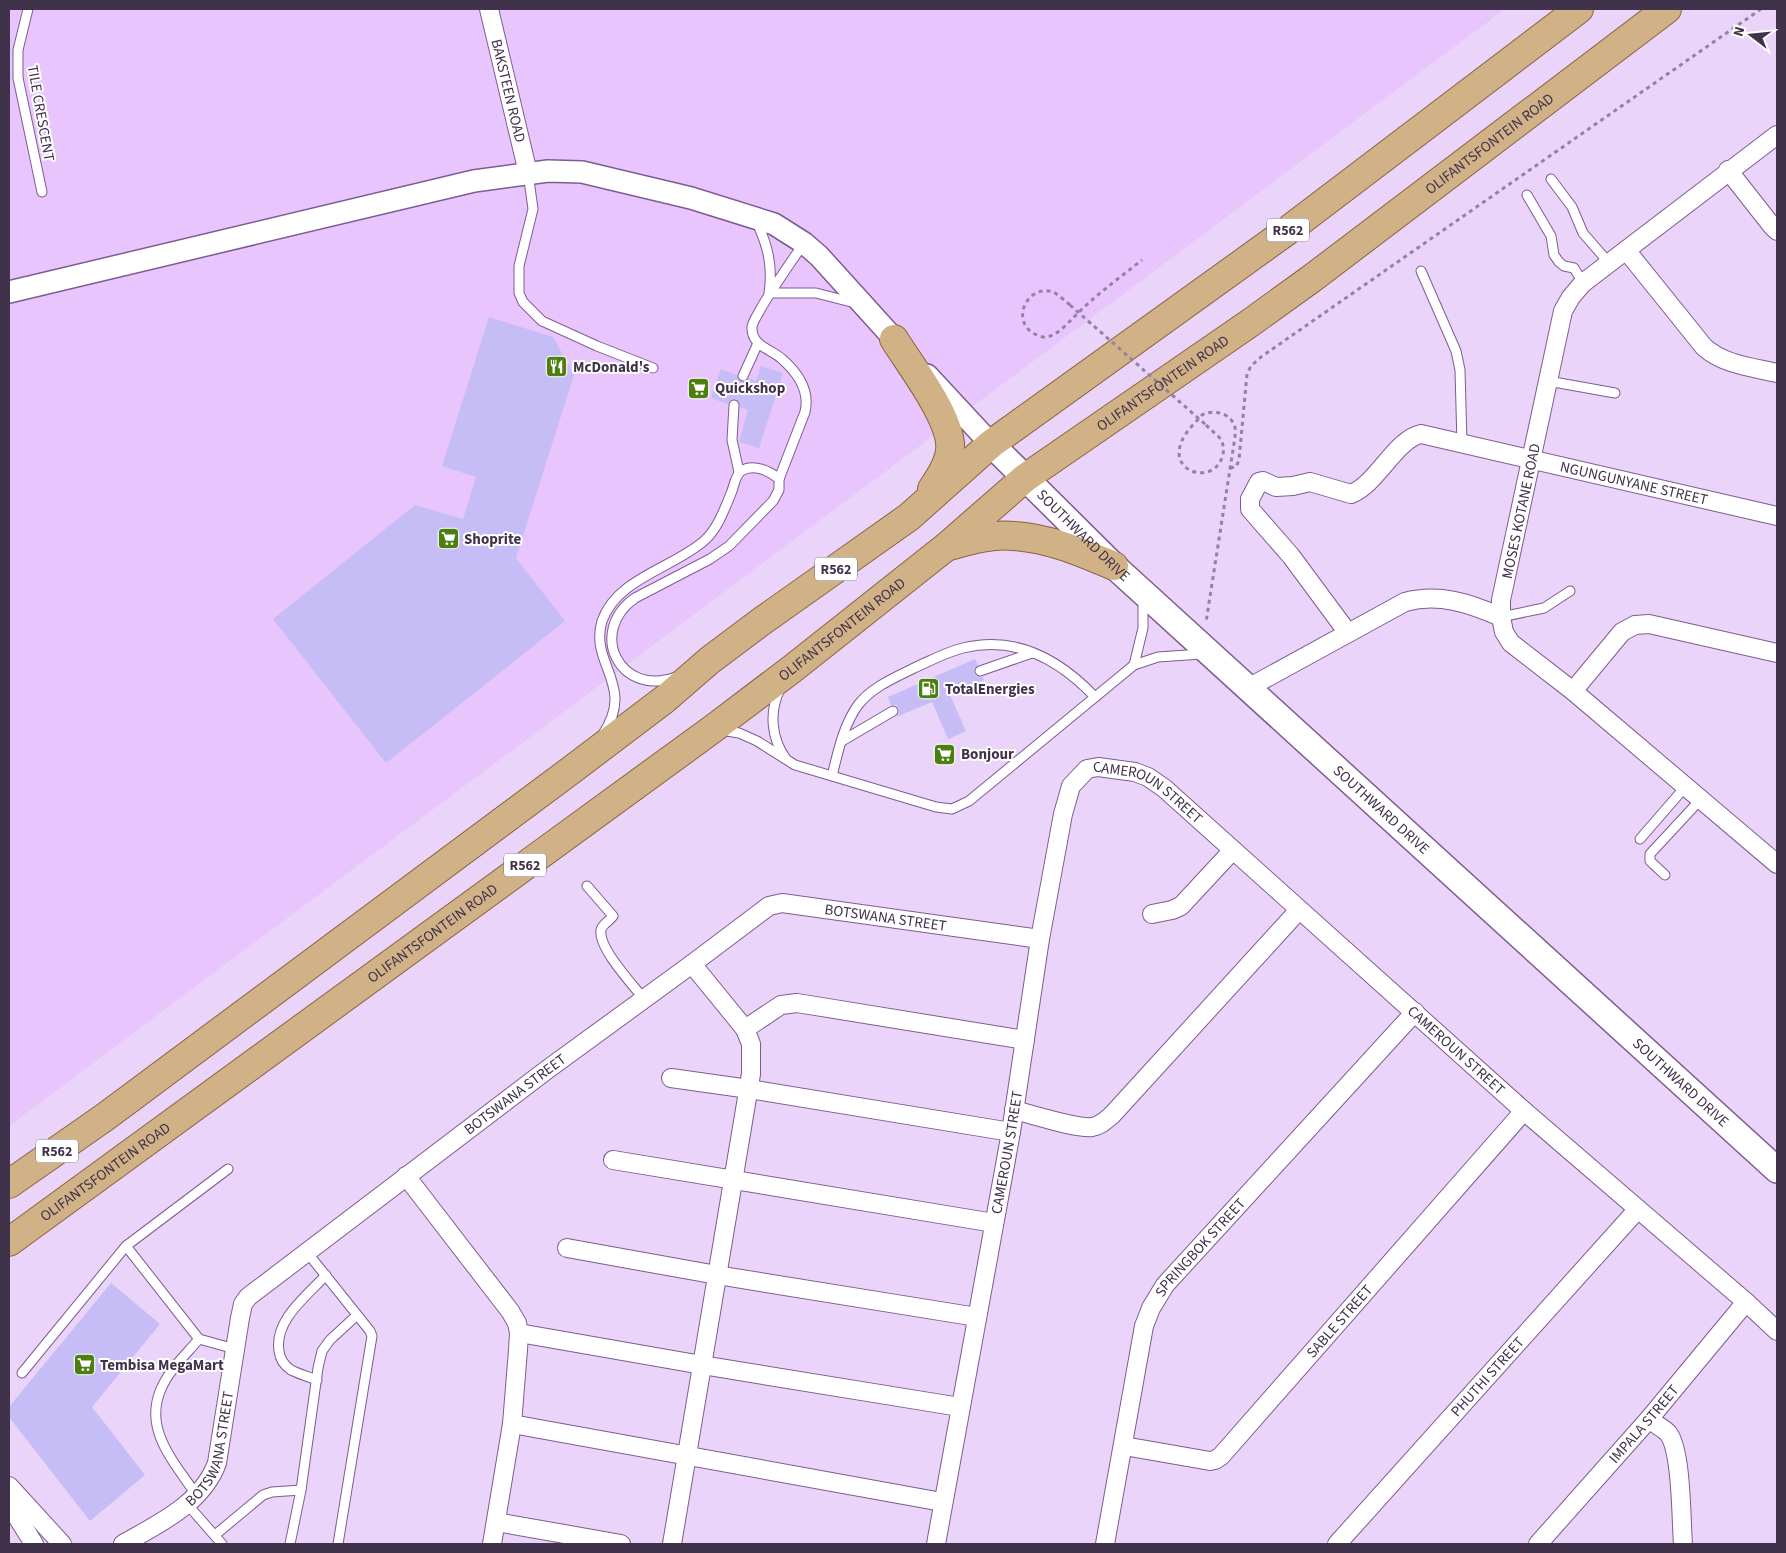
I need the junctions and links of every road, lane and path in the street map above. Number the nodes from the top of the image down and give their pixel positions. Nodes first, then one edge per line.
1 (28, 9) edge
2 (489, 9) edge
3 (1579, 9) edge
4 (1667, 9) edge
5 (1761, 9) edge
6 (1777, 134) edge
7 (1728, 170) junction
8 (528, 173) junction
9 (1551, 179) dead end
10 (42, 192) dead end
11 (1527, 195) dead end
12 (753, 216) junction
13 (1777, 231) edge
14 (804, 243) junction
15 (1626, 250) junction
16 (1142, 260) dead end
17 (1609, 263) junction
18 (1421, 271) dead end
19 (1583, 283) junction
20 (9, 292) edge
21 (769, 293) junction
22 (866, 308) junction
23 (894, 339) junction
24 (758, 343) junction
25 (653, 368) dead end
26 (1777, 373) edge
27 (742, 376) dead end
28 (1548, 381) junction
29 (1615, 393) dead end
30 (734, 405) dead end
31 (991, 444) junction
32 (1462, 444) junction
33 (1531, 460) junction
34 (1230, 468) junction
35 (739, 472) junction
36 (1025, 478) junction
37 (779, 479) junction
38 (1777, 516) edge
39 (909, 517) junction
40 (946, 547) junction
41 (1114, 566) junction
42 (1570, 590) dead end
43 (1143, 592) junction
44 (1501, 617) junction
45 (1348, 633) junction
46 (1206, 651) junction
47 (1033, 652) junction
48 (1777, 653) edge
49 (710, 660) junction
50 (1134, 664) junction
51 (792, 669) junction
52 (980, 671) dead end
53 (1248, 688) junction
54 (1573, 691) junction
55 (1095, 697) junction
56 (893, 710) dead end
57 (714, 728) junction
58 (842, 741) junction
59 (789, 763) junction
60 (570, 771) junction
61 (832, 776) junction
62 (1686, 786) junction
63 (1701, 799) junction
64 (1640, 840) dead end
65 (1233, 850) junction
66 (1777, 864) edge
67 (1665, 875) dead end
68 (588, 886) dead end
69 (1299, 910) junction
70 (1152, 914) dead end
71 (1040, 939) junction
72 (692, 964) junction
73 (644, 999) junction
74 (1415, 1012) junction
75 (745, 1029) junction
76 (1025, 1040) junction
77 (671, 1078) dead end
78 (749, 1089) junction
79 (1014, 1110) junction
80 (1524, 1111) junction
81 (1011, 1132) junction
82 (613, 1160) dead end
83 (228, 1169) dead end
84 (1777, 1170) edge
85 (406, 1176) junction
86 (734, 1180) junction
87 (9, 1184) edge
88 (1638, 1209) junction
89 (994, 1223) junction
90 (9, 1242) edge
91 (126, 1246) junction
92 (567, 1248) dead end
93 (306, 1252) junction
94 (717, 1274) junction
95 (326, 1275) junction
96 (1746, 1302) junction
97 (356, 1316) junction
98 (977, 1317) junction
99 (1777, 1331) edge
100 (519, 1333) junction
101 (199, 1339) junction
102 (235, 1349) junction
103 (702, 1365) junction
104 (22, 1373) dead end
105 (317, 1380) junction
106 (960, 1406) junction
107 (1649, 1419) junction
108 (512, 1424) junction
109 (1124, 1446) junction
110 (688, 1455) junction
111 (9, 1486) edge
112 (301, 1490) junction
113 (192, 1500) junction
114 (942, 1502) junction
115 (9, 1504) edge
116 (496, 1522) junction
117 (160, 1523) junction
118 (215, 1535) junction
119 (34, 1544) edge
120 (62, 1544) edge
121 (122, 1544) edge
122 (142, 1544) edge
123 (222, 1544) edge
124 (290, 1544) edge
125 (338, 1544) edge
126 (492, 1544) edge
127 (622, 1544) edge
128 (672, 1544) edge
129 (936, 1544) edge
130 (1105, 1544) edge
131 (1337, 1544) edge
132 (1538, 1544) edge
133 (1683, 1544) edge

1 - 10 lane, TILE CRESCENT
2 - 8 street, BAKSTEEN ROAD
3 - 31 main road, R562
4 - 36 main road, OLIFANTSFONTEIN ROAD / R562
5 - 34 path
6 - 7 street, MOSES KOTANE ROAD
7 - 13 street
7 - 15 street, MOSES KOTANE ROAD
8 - 12 street
8 - 20 street
8 - 25 lane
9 - 17 lane
11 - 19 lane
12 - 14 street
12 - 21 lane
14 - 21 lane
14 - 22 street
15 - 17 street, MOSES KOTANE ROAD
15 - 26 street
16 - 34 path, bridge
17 - 19 street, MOSES KOTANE ROAD
18 - 32 lane
19 - 28 street, MOSES KOTANE ROAD
21 - 22 lane
21 - 24 lane
22 - 23 street
23 - 31 street
23 - 39 main road
24 - 27 lane
24 - 37 lane
28 - 29 lane
28 - 33 street, MOSES KOTANE ROAD
30 - 35 lane
31 - 36 main road, SOUTHWARD DRIVE
31 - 39 main road, R562
32 - 33 street, NGUNGUNYANE STREET
32 - 45 street, NGUNGUNYANE STREET
33 - 38 street, NGUNGUNYANE STREET
33 - 44 street, MOSES KOTANE ROAD
34 - 46 path
35 - 37 lane
35 - 60 lane
36 - 40 main road, OLIFANTSFONTEIN ROAD / R562
36 - 41 main road, SOUTHWARD DRIVE
37 - 49 lane
39 - 49 main road, R562
40 - 41 main road
40 - 51 main road, OLIFANTSFONTEIN ROAD / R562
41 - 43 main road, SOUTHWARD DRIVE
42 - 44 lane
43 - 46 main road, SOUTHWARD DRIVE
43 - 50 lane
44 - 45 street
44 - 54 street, MOSES KOTANE ROAD
45 - 53 street
46 - 50 lane
46 - 53 main road, SOUTHWARD DRIVE
47 - 52 lane
47 - 55 lane
47 - 58 lane
48 - 54 street
49 - 60 main road, R562
50 - 55 lane
51 - 57 main road, OLIFANTSFONTEIN ROAD / R562
51 - 59 lane
53 - 84 main road, SOUTHWARD DRIVE
54 - 62 street, MOSES KOTANE ROAD
55 - 61 lane
56 - 58 lane
57 - 59 lane
57 - 90 main road, OLIFANTSFONTEIN ROAD / R562
58 - 61 lane
59 - 61 lane
60 - 87 main road, R562
62 - 63 street, MOSES KOTANE ROAD
62 - 64 lane
63 - 66 street, MOSES KOTANE ROAD
63 - 67 lane
65 - 69 street, CAMEROUN STREET
65 - 70 street
65 - 71 street, CAMEROUN STREET
68 - 73 lane
69 - 74 street, CAMEROUN STREET
69 - 79 street
71 - 72 street, BOTSWANA STREET
71 - 76 street, CAMEROUN STREET
72 - 73 street, BOTSWANA STREET
72 - 75 street
73 - 85 street, BOTSWANA STREET
74 - 80 street, CAMEROUN STREET
74 - 109 street, SPRINGBOK STREET
75 - 76 street
75 - 78 street
76 - 79 street, CAMEROUN STREET
77 - 78 street
78 - 81 street
78 - 86 street
79 - 81 street, CAMEROUN STREET
80 - 88 street, CAMEROUN STREET
80 - 109 street, SABLE STREET
81 - 89 street, CAMEROUN STREET
82 - 86 street
83 - 91 lane
85 - 93 street, BOTSWANA STREET
85 - 100 street
86 - 89 street
86 - 94 street
88 - 96 street, CAMEROUN STREET
88 - 131 street, PHUTHI STREET
89 - 98 street, CAMEROUN STREET
91 - 101 lane
91 - 104 lane
92 - 94 street
93 - 95 lane
93 - 102 street, BOTSWANA STREET
94 - 98 street
94 - 103 street
95 - 97 lane
95 - 105 lane
96 - 99 street, CAMEROUN STREET
96 - 107 street, IMPALA STREET
97 - 105 lane
97 - 125 lane
98 - 106 street, CAMEROUN STREET
100 - 103 street
100 - 108 street
101 - 102 lane
101 - 113 lane
102 - 113 street, BOTSWANA STREET
103 - 106 street
103 - 110 street
105 - 112 lane
106 - 114 street, CAMEROUN STREET
107 - 132 street, IMPALA STREET
107 - 133 street
108 - 110 street
108 - 116 street
109 - 130 street, SPRINGBOK STREET
110 - 114 street
110 - 128 street
111 - 120 street
112 - 118 lane
112 - 124 lane
113 - 117 street, BOTSWANA STREET
113 - 118 lane
114 - 129 street, CAMEROUN STREET
115 - 119 street
116 - 126 street
116 - 127 street
117 - 121 street, BOTSWANA STREET
117 - 122 street, BOTSWANA STREET
118 - 123 lane

